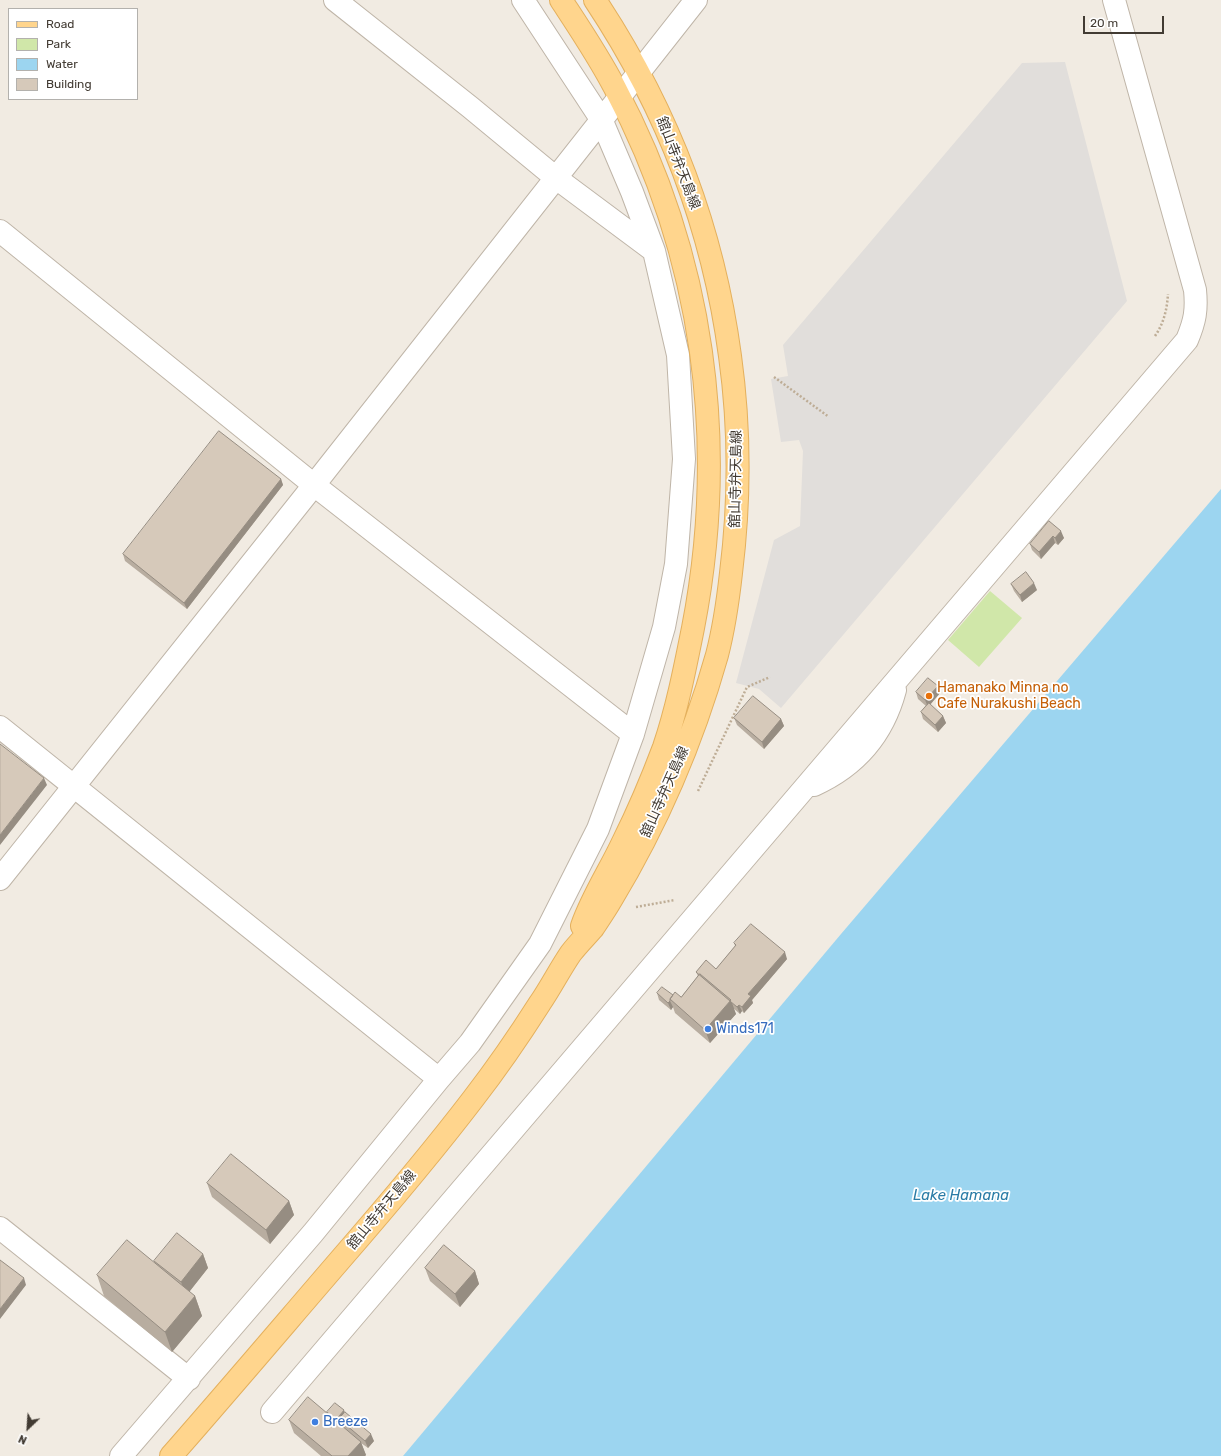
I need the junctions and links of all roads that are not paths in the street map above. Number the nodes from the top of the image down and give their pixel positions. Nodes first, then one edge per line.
1 (335, 0) edge
2 (523, 0) edge
3 (561, 0) edge
4 (595, 0) edge
5 (696, 0) edge
6 (1114, 0) edge
7 (638, 72) junction
8 (619, 96) junction
9 (601, 119) junction
10 (556, 178) junction
11 (0, 231) edge
12 (654, 251) junction
13 (314, 485) junction
14 (0, 727) edge
15 (633, 734) junction
16 (74, 787) junction
17 (0, 879) edge
18 (573, 950) junction
19 (439, 1079) junction
20 (0, 1228) edge
21 (189, 1378) junction
22 (272, 1412) dead end
23 (122, 1456) edge
24 (171, 1456) edge

1 - 10 street
2 - 9 street
3 - 8 main road, 舘山寺弁天島線
4 - 7 main road, 舘山寺弁天島線
5 - 7 street
6 - 22 street
7 - 8 street
7 - 18 main road, 舘山寺弁天島線
8 - 9 street
8 - 18 main road, 舘山寺弁天島線
9 - 10 street
9 - 12 street
10 - 12 street
10 - 13 street
11 - 13 street
12 - 15 street
13 - 15 street
13 - 16 street
14 - 16 street
15 - 19 street
16 - 17 street
16 - 19 street
18 - 24 main road, 舘山寺弁天島線
19 - 21 street
20 - 21 street
21 - 23 street

